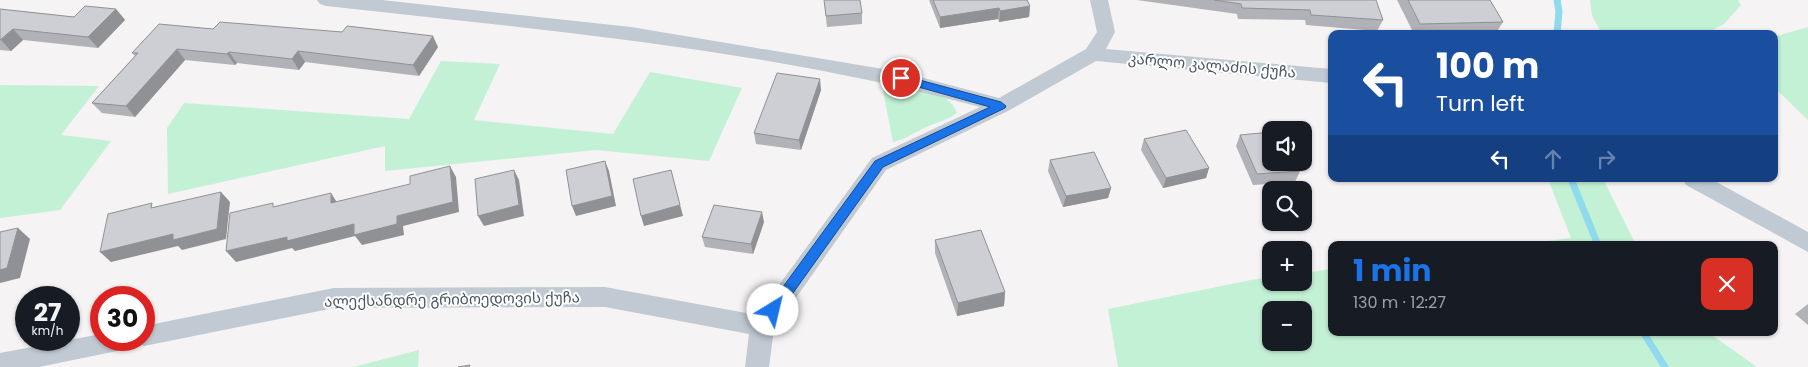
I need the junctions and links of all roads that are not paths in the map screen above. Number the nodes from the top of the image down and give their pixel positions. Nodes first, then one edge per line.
1 (326, 0) edge
2 (1099, 0) edge
3 (1093, 54) junction
4 (1328, 76) edge
5 (1001, 106) junction
6 (1698, 182) edge
7 (1808, 243) edge
8 (762, 326) junction
9 (155, 334) edge
10 (90, 346) edge
11 (0, 364) edge
12 (757, 367) edge

1 - 5 street
2 - 3 street
3 - 4 street, კარლო კალაძის ქუჩა
3 - 5 street
5 - 8 street
6 - 7 street
8 - 9 street, ალექსანდრე გრიბოედოვის ქუჩა
8 - 12 street
10 - 11 street

